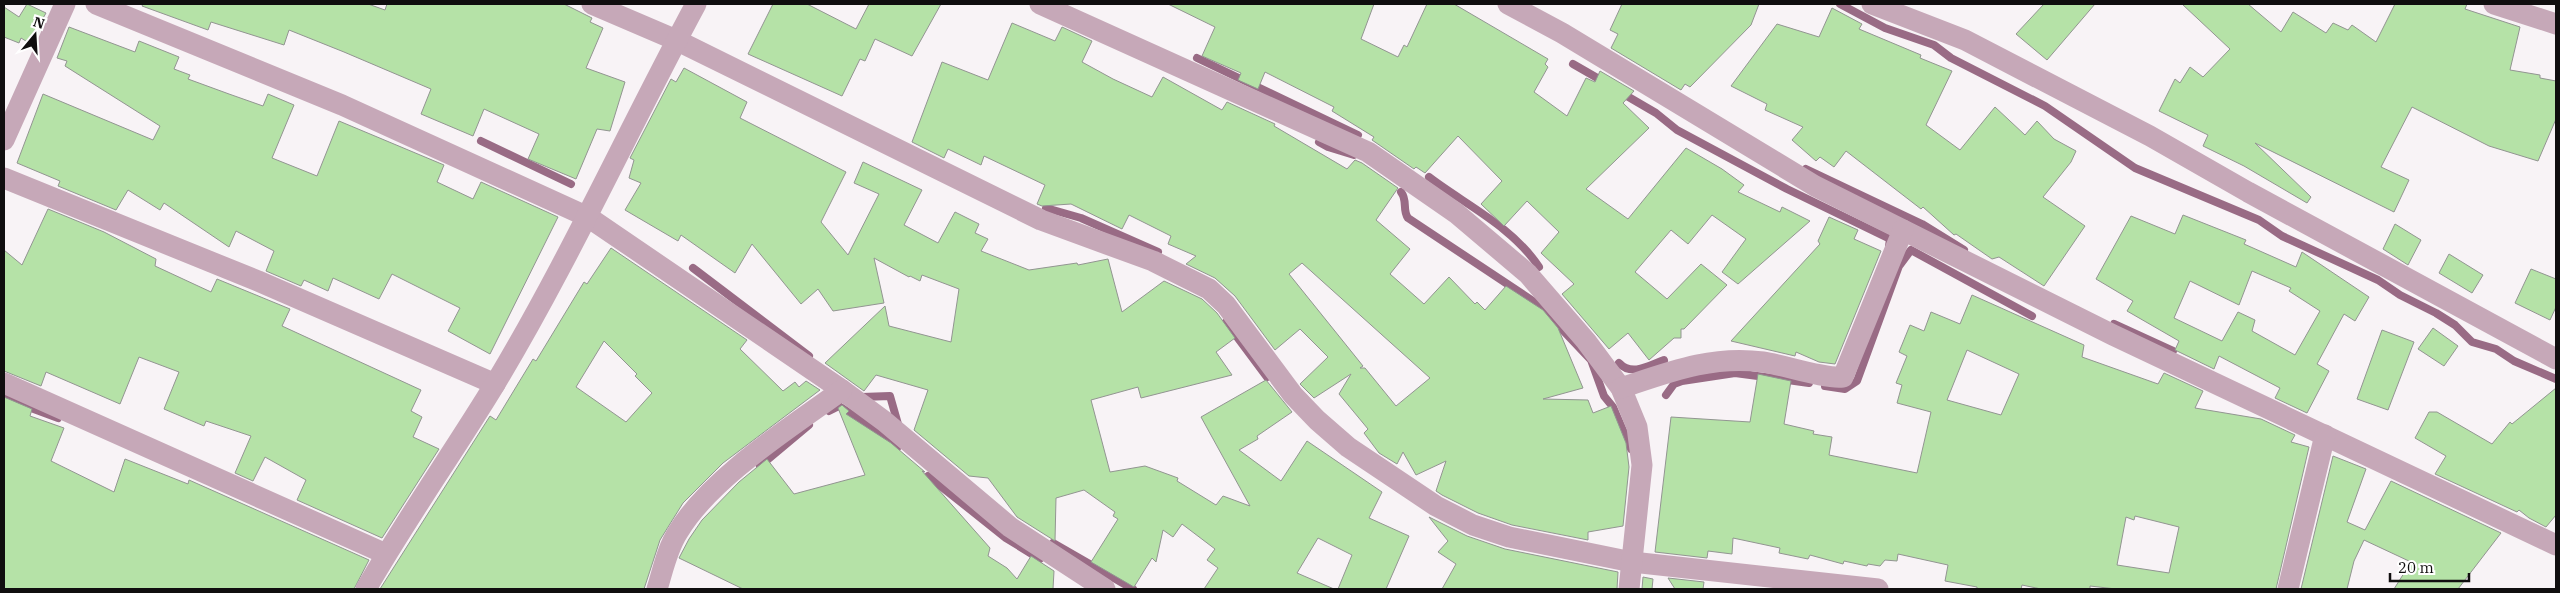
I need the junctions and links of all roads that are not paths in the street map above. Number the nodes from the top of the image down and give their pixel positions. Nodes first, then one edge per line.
1 (65, 4) edge
2 (96, 4) edge
3 (592, 4) edge
4 (696, 4) edge
5 (1040, 4) edge
6 (1508, 4) edge
7 (2494, 4) edge
8 (1879, 5) edge
9 (2556, 24) edge
10 (676, 40) junction
11 (4, 140) edge
12 (4, 178) edge
13 (588, 217) junction
14 (1903, 230) junction
15 (2556, 359) edge
16 (4, 383) edge
17 (495, 384) junction
18 (1622, 388) junction
19 (842, 390) junction
20 (2325, 435) junction
21 (2556, 545) edge
22 (386, 554) junction
23 (1632, 562) junction
24 (366, 589) edge
25 (657, 589) edge
26 (1105, 589) edge
27 (1629, 589) edge
28 (1878, 589) edge
29 (2288, 589) edge

1 - 11 street
2 - 13 street
3 - 10 street
4 - 10 street
5 - 18 street
6 - 14 street
7 - 9 street
8 - 15 street
10 - 13 street
10 - 23 street
12 - 17 street
13 - 17 street
13 - 19 street
14 - 18 street
14 - 20 street
16 - 22 street
17 - 22 street
18 - 23 street
19 - 25 street
19 - 26 street
20 - 21 street
20 - 29 street
22 - 24 street
23 - 27 street
23 - 28 street

